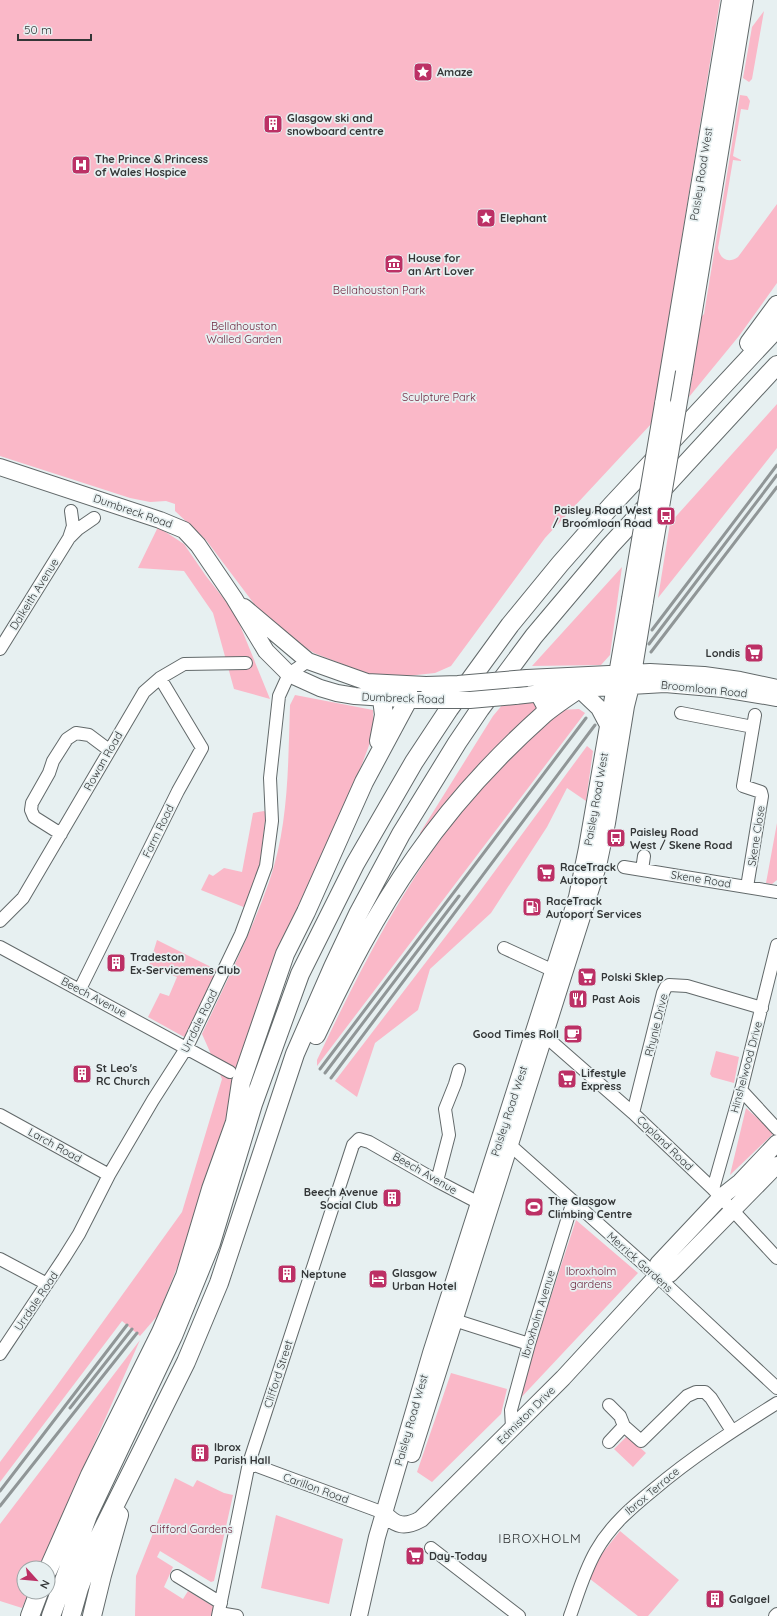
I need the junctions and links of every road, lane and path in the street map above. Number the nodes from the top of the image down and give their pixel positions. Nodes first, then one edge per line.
1 (730, 0) edge
2 (745, 0) edge
3 (777, 305) edge
4 (777, 328) edge
5 (777, 365) edge
6 (777, 382) edge
7 (702, 409) junction
8 (0, 467) edge
9 (71, 511) dead end
10 (94, 518) dead end
11 (69, 538) junction
12 (610, 546) junction
13 (234, 598) junction
14 (638, 600) junction
15 (0, 649) edge
16 (308, 661) junction
17 (246, 663) dead end
18 (289, 674) junction
19 (160, 678) junction
20 (527, 678) junction
21 (624, 679) junction
22 (777, 688) edge
23 (578, 689) junction
24 (417, 692) junction
25 (539, 693) junction
26 (777, 698) edge
27 (382, 699) junction
28 (545, 713) junction
29 (681, 713) dead end
30 (608, 725) junction
31 (109, 750) junction
32 (373, 763) junction
33 (61, 834) junction
34 (644, 856) dead end
35 (624, 867) dead end
36 (642, 870) junction
37 (747, 887) junction
38 (777, 892) edge
39 (0, 921) edge
40 (777, 944) edge
41 (0, 947) edge
42 (504, 948) dead end
43 (554, 971) junction
44 (300, 974) junction
45 (80, 989) junction
46 (762, 1008) junction
47 (545, 1036) junction
48 (187, 1047) junction
49 (459, 1070) dead end
50 (230, 1072) dead end
51 (740, 1090) junction
52 (633, 1113) junction
53 (0, 1115) edge
54 (235, 1122) junction
55 (777, 1129) edge
56 (359, 1139) joint
57 (505, 1143) junction
58 (777, 1143) edge
59 (259, 1165) junction
60 (777, 1166) edge
61 (110, 1175) junction
62 (437, 1181) junction
63 (717, 1193) junction
64 (573, 1201) junction
65 (484, 1205) junction
66 (733, 1209) junction
67 (777, 1258) edge
68 (0, 1259) edge
69 (657, 1276) junction
70 (47, 1284) junction
71 (454, 1320) junction
72 (529, 1344) junction
73 (0, 1354) edge
74 (777, 1388) edge
75 (777, 1403) edge
76 (609, 1405) dead end
77 (624, 1426) junction
78 (512, 1427) junction
79 (732, 1431) junction
80 (609, 1442) dead end
81 (249, 1463) junction
82 (132, 1472) junction
83 (388, 1518) junction
84 (431, 1548) dead end
85 (52, 1560) edge
86 (177, 1576) dead end
87 (36, 1600) edge
88 (219, 1611) edge
89 (30, 1616) edge
90 (51, 1616) edge
91 (71, 1616) edge
92 (92, 1616) edge
93 (237, 1616) edge
94 (359, 1616) edge
95 (370, 1616) edge
96 (519, 1616) edge
97 (570, 1616) edge

1 - 14 main road, Paisley Road West, bridge
2 - 14 main road, Paisley Road West, bridge
3 - 7 highway
4 - 7 highway
5 - 12 highway
6 - 12 highway
7 - 44 highway
8 - 13 main road, Dumbreck Road
9 - 11 street, Dalkeith Avenue
10 - 11 street, Dalkeith Avenue
11 - 15 street, Dalkeith Avenue
12 - 59 highway
13 - 16 main road, Dumbreck Road
13 - 18 main road, Dumbreck Road
14 - 21 main road, Paisley Road West
16 - 18 street
16 - 24 main road, Dumbreck Road
17 - 19 street, Rowan Road
18 - 27 main road, Dumbreck Road
18 - 48 street, Urrdale Road
19 - 31 street, Rowan Road
19 - 45 street, Farm Road
20 - 21 main road, Dumbreck Road
20 - 24 main road, Dumbreck Road, bridge
20 - 25 main road
21 - 22 main road, Broomloan Road
21 - 23 main road, Dumbreck Road
21 - 26 main road, Broomloan Road
21 - 30 main road, Paisley Road West
21 - 47 main road, Paisley Road West
23 - 25 main road, Dumbreck Road
23 - 28 highway
23 - 30 main road
24 - 25 main road, Dumbreck Road, bridge
24 - 27 main road, Dumbreck Road
24 - 32 highway
25 - 28 highway
27 - 32 highway
28 - 59 highway
29 - 37 street, Skene Close
30 - 43 main road, Paisley Road West
31 - 33 street, Rowan Road
31 - 33 street
32 - 54 highway
33 - 39 street, Rowan Road
34 - 36 street
35 - 36 street, Skene Road
36 - 37 street, Skene Road
37 - 38 street, Skene Road
40 - 46 street, Hinshelwood Drive
41 - 45 street, Beech Avenue
42 - 43 street
43 - 57 main road, Paisley Road West
44 - 54 highway
44 - 90 highway
45 - 48 street, Beech Avenue
46 - 51 street, Hinshelwood Drive
46 - 52 street, Rhynie Drive
47 - 52 street, Copland Road
47 - 57 main road, Paisley Road West
48 - 50 street, Beech Avenue
48 - 61 street, Urrdale Road
49 - 62 street
51 - 55 street
51 - 63 street, Hinshelwood Drive
52 - 63 street, Copland Road
53 - 61 street, Larch Road
54 - 85 highway
56 - 62 street, Beech Avenue
56 - 81 street, Clifford Street
57 - 64 street, Merrick Gardens
57 - 65 main road, Paisley Road West
58 - 63 main road, Edmiston Drive
59 - 82 highway
60 - 66 main road, Edmiston Drive
61 - 70 street, Urrdale Road
62 - 65 street, Beech Avenue
63 - 66 street, Copland Road
63 - 69 main road, Edmiston Drive
64 - 69 street, Merrick Gardens
64 - 72 street, Ibroxholm Avenue
65 - 71 main road, Paisley Road West
65 - 83 main road, Paisley Road West
66 - 67 street, Copland Road
66 - 69 main road, Edmiston Drive
68 - 70 street
69 - 74 street, Merrick Gardens
69 - 78 main road, Edmiston Drive
70 - 73 street, Urrdale Road
71 - 72 street
71 - 83 main road, Paisley Road West
72 - 78 street, Ibroxholm Avenue
75 - 79 street, Ibrox Terrace
76 - 77 street
77 - 79 street
77 - 80 street
78 - 83 main road, Edmiston Drive
79 - 97 street, Ibrox Terrace
81 - 83 street, Carillon Road
81 - 88 street, Clifford Street
82 - 91 highway
82 - 92 highway
83 - 94 main road, Paisley Road West
83 - 95 main road, Paisley Road West
84 - 96 street
86 - 88 street
87 - 89 highway
88 - 93 street

